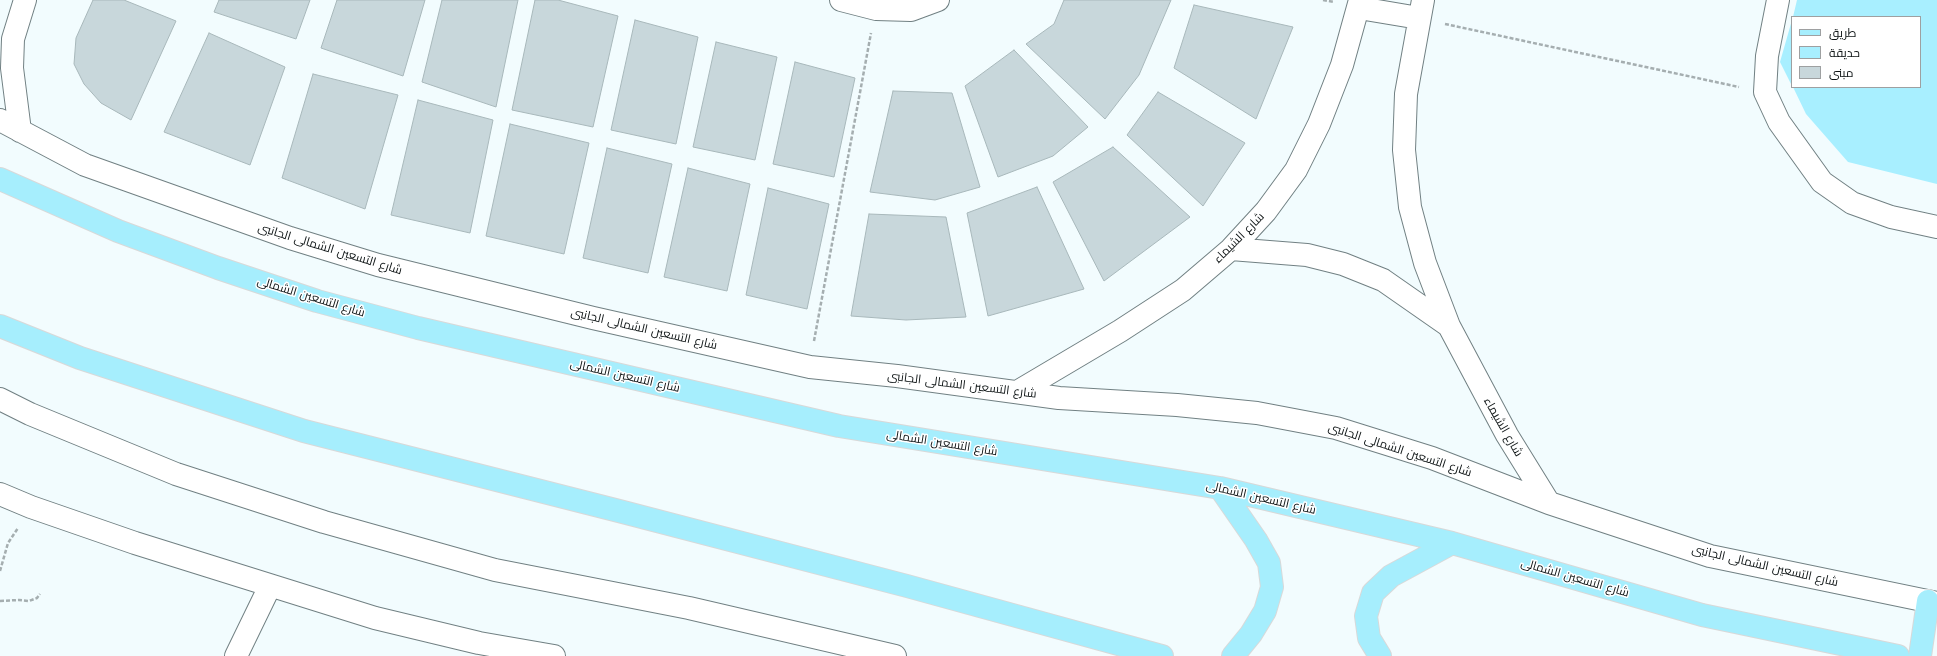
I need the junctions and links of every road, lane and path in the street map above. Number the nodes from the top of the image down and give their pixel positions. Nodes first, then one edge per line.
1 (25, 0) edge
2 (842, 0) edge
3 (938, 0) edge
4 (1778, 0) edge
5 (1360, 4) edge
6 (876, 9) junction
7 (1421, 9) edge
8 (1765, 92) junction
9 (0, 120) edge
10 (20, 131) junction
11 (0, 179) edge
12 (1937, 227) edge
13 (1231, 249) junction
14 (0, 326) edge
15 (1449, 326) junction
16 (810, 368) junction
17 (1017, 392) junction
18 (0, 399) edge
19 (1220, 488) junction
20 (0, 494) edge
21 (1549, 503) junction
22 (31, 507) junction
23 (1452, 543) junction
24 (0, 571) edge
25 (270, 586) junction
26 (40, 594) dead end
27 (0, 601) edge
28 (1933, 602) edge
29 (236, 656) edge
30 (554, 656) edge
31 (895, 656) edge
32 (1162, 656) edge
33 (1232, 656) edge
34 (1380, 656) edge
35 (1898, 656) edge
36 (1920, 656) edge

1 - 10 street
2 - 6 street
3 - 6 street
4 - 8 street
5 - 7 street
5 - 13 street, شارع الشيماء
6 - 16 path
7 - 8 path
7 - 15 street, شارع الشيماء
8 - 12 street
9 - 10 street, شارع التسعين الشمالى الجانبى
10 - 16 street, شارع التسعين الشمالى الجانبى
11 - 19 main road, شارع التسعين الشمالى
13 - 15 street
13 - 17 street, شارع الشيماء
14 - 32 main road
15 - 21 street, شارع الشيماء
16 - 17 street, شارع التسعين الشمالى الجانبى
17 - 21 street, شارع التسعين الشمالى الجانبى
18 - 31 street
19 - 23 main road, شارع التسعين الشمالى
19 - 33 main road
20 - 22 street
21 - 28 street, شارع التسعين الشمالى الجانبى
22 - 24 path
22 - 25 street
23 - 34 main road
23 - 35 main road, شارع التسعين الشمالى
25 - 29 street
25 - 30 street
26 - 27 path
28 - 36 main road

